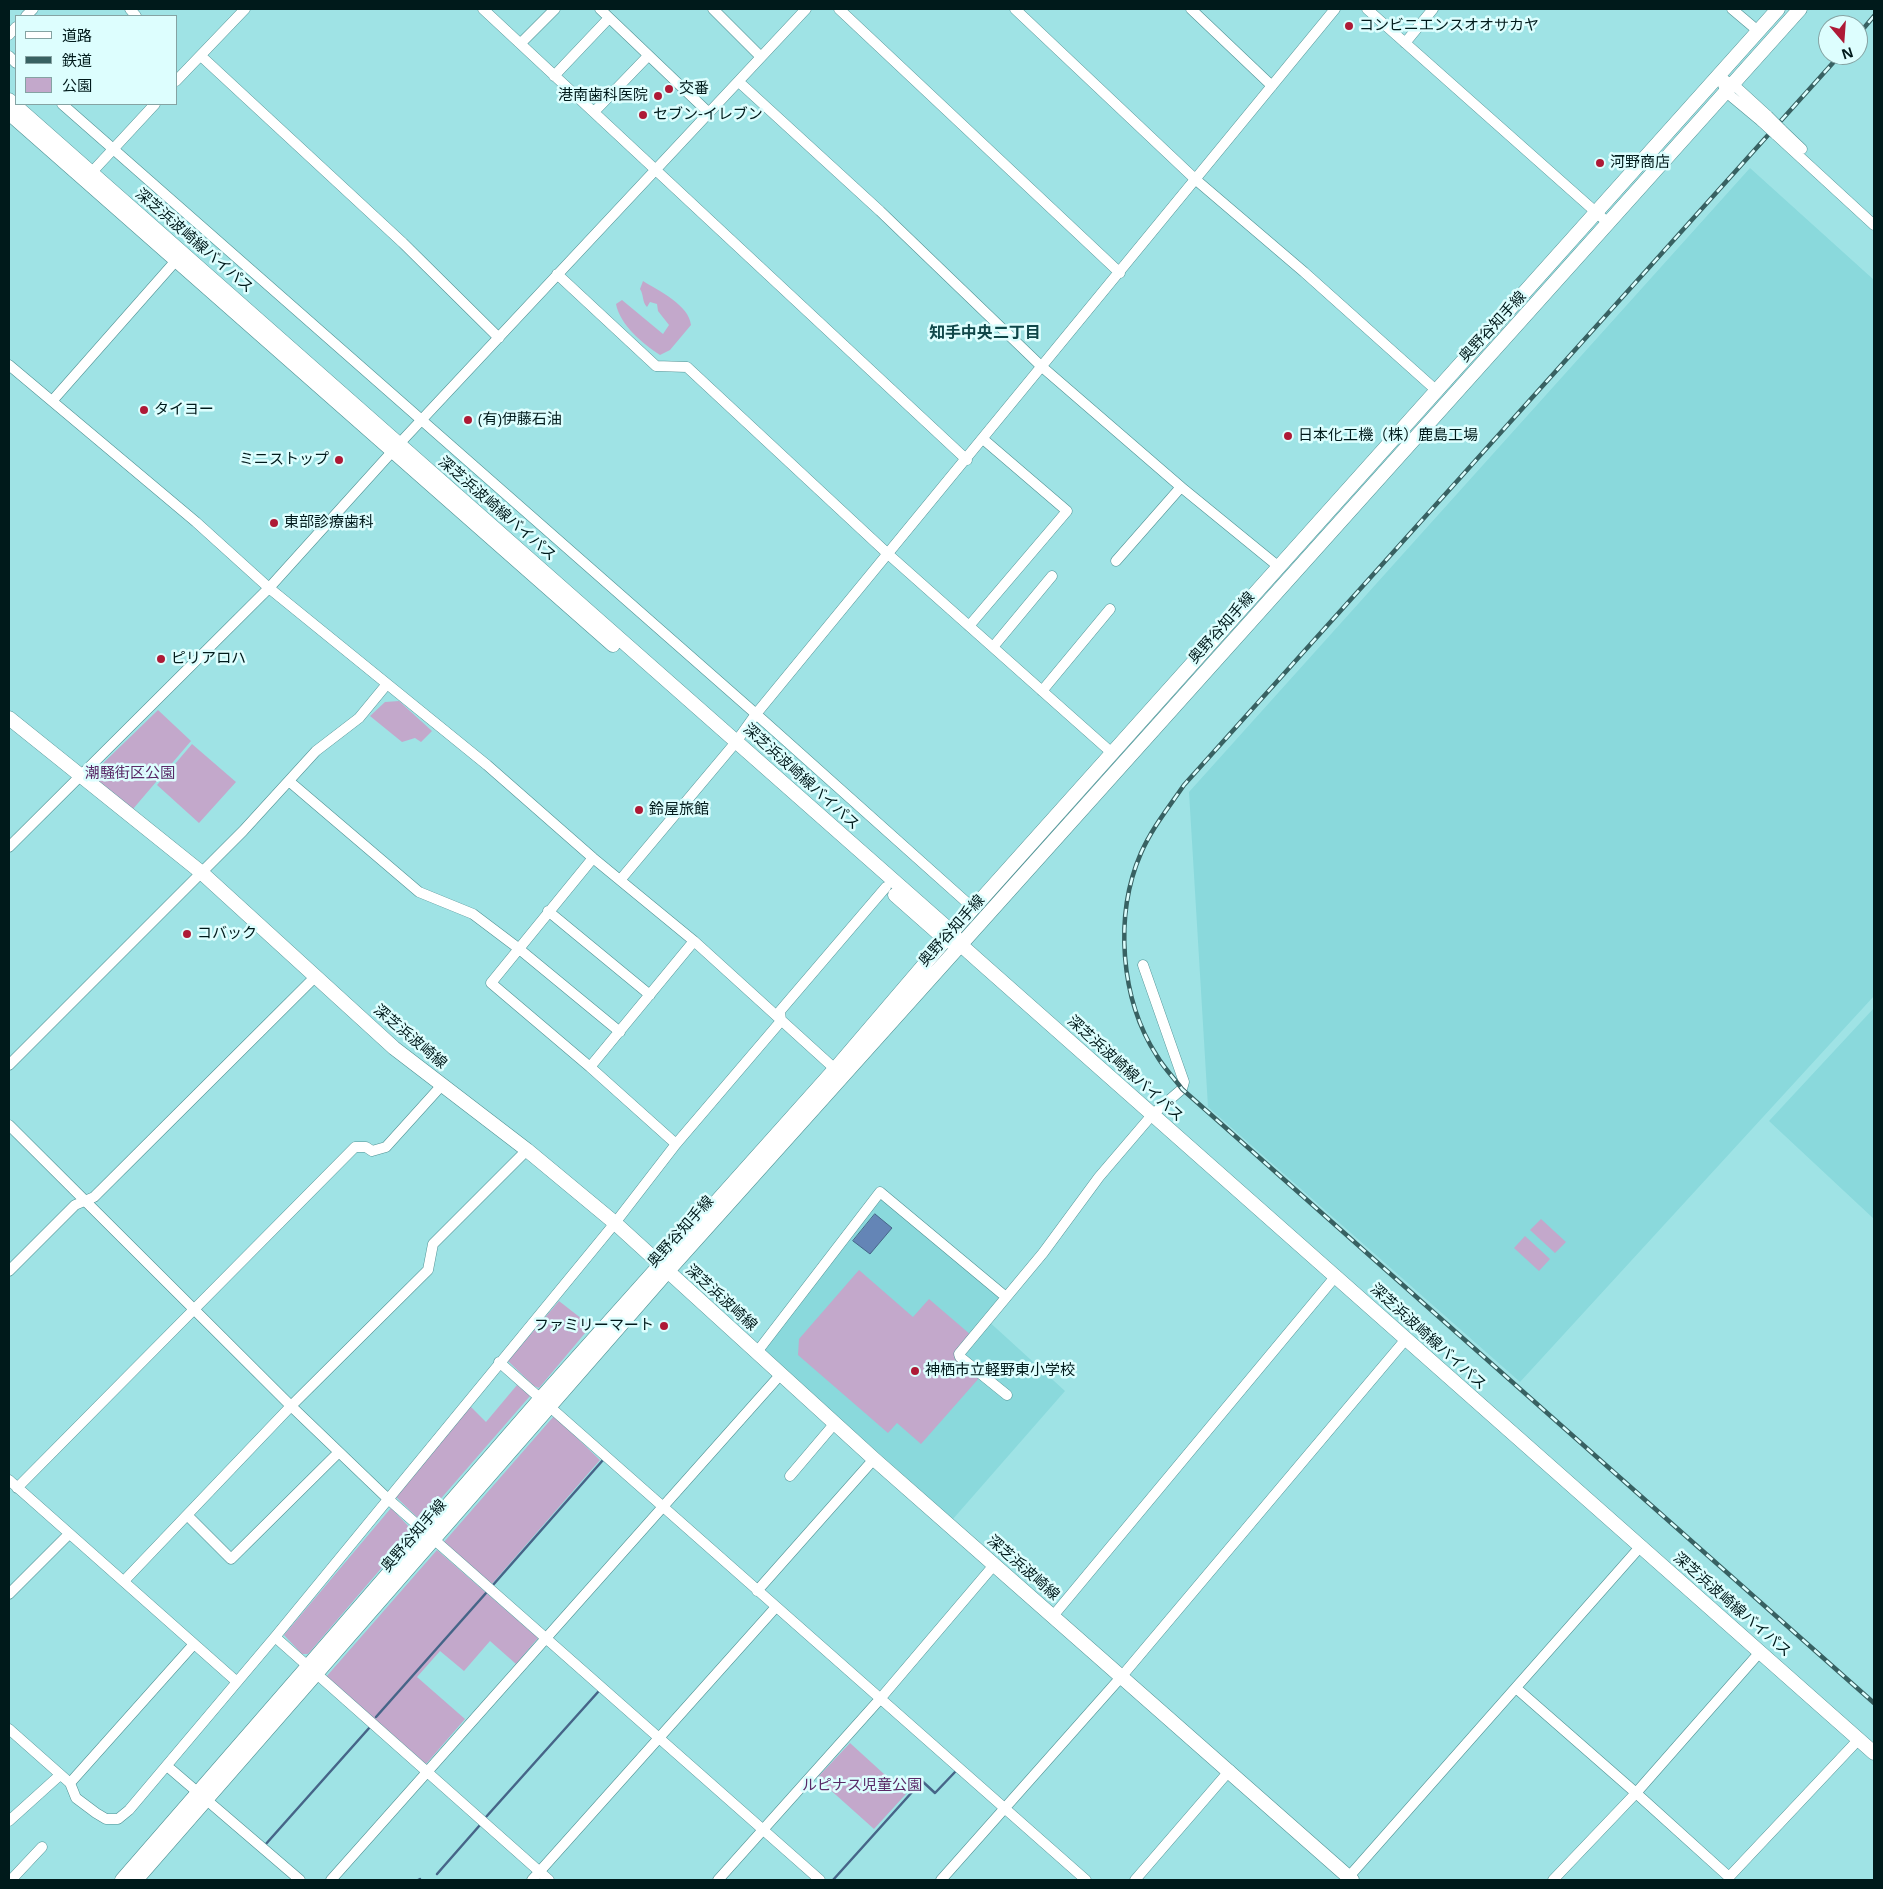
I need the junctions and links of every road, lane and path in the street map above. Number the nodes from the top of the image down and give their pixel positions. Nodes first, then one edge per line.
1 (245, 9) edge
2 (483, 9) edge
3 (555, 9) edge
4 (600, 9) edge
5 (713, 9) edge
6 (806, 9) edge
7 (839, 9) edge
8 (1015, 9) edge
9 (1191, 9) edge
10 (1335, 9) edge
11 (1367, 9) edge
12 (1433, 9) edge
13 (1732, 9) edge
14 (1778, 9) edge
15 (1800, 9) edge
16 (609, 18) junction
17 (1758, 31) junction
18 (1405, 42) junction
19 (520, 43) junction
20 (201, 56) junction
21 (648, 56) junction
22 (761, 57) junction
23 (554, 76) junction
24 (180, 77) edge
25 (1718, 77) junction
26 (739, 82) junction
27 (1272, 86) junction
28 (1730, 88) junction
29 (9, 100) edge
30 (63, 105) edge
31 (154, 105) edge
32 (594, 112) junction
33 (709, 112) junction
34 (9, 113) edge
35 (1778, 132) junction
36 (112, 149) junction
37 (656, 169) junction
38 (92, 172) junction
39 (1196, 179) junction
40 (1596, 212) junction
41 (1874, 216) edge
42 (1606, 222) junction
43 (1874, 225) edge
44 (179, 257) junction
45 (1120, 273) junction
46 (557, 274) junction
47 (499, 338) junction
48 (9, 365) edge
49 (1041, 366) junction
50 (1437, 391) junction
51 (53, 400) junction
52 (422, 420) junction
53 (983, 439) junction
54 (395, 448) junction
55 (967, 460) junction
56 (1181, 487) junction
57 (888, 554) junction
58 (1116, 562) dead end
59 (1279, 567) junction
60 (1052, 576) dead end
61 (269, 588) junction
62 (1110, 609) dead end
63 (969, 626) junction
64 (993, 647) junction
65 (387, 684) junction
66 (1042, 690) junction
67 (756, 714) junction
68 (9, 720) edge
69 (733, 745) junction
70 (1112, 753) junction
71 (81, 777) junction
72 (290, 782) junction
73 (9, 847) edge
74 (593, 858) junction
75 (202, 873) junction
76 (621, 879) junction
77 (886, 887) junction
78 (973, 908) junction
79 (548, 911) junction
80 (949, 936) junction
81 (694, 941) junction
82 (961, 945) junction
83 (518, 948) junction
84 (1143, 965) dead end
85 (316, 976) junction
86 (650, 995) junction
87 (781, 1021) junction
88 (620, 1032) junction
89 (9, 1064) edge
90 (590, 1067) junction
91 (836, 1069) junction
92 (442, 1085) junction
93 (1152, 1115) junction
94 (9, 1125) edge
95 (676, 1144) junction
96 (527, 1150) junction
97 (85, 1201) junction
98 (614, 1223) junction
99 (664, 1268) junction
100 (9, 1271) edge
101 (1335, 1277) junction
102 (1006, 1297) junction
103 (194, 1308) junction
104 (1406, 1339) junction
105 (756, 1352) junction
106 (499, 1362) junction
107 (781, 1374) junction
108 (1007, 1395) dead end
109 (546, 1402) junction
110 (291, 1406) junction
111 (835, 1423) junction
112 (339, 1452) junction
113 (874, 1459) junction
114 (790, 1476) dead end
115 (9, 1480) edge
116 (17, 1488) junction
117 (387, 1498) junction
118 (662, 1507) junction
119 (187, 1515) junction
120 (69, 1534) junction
121 (429, 1537) junction
122 (1640, 1547) junction
123 (994, 1565) junction
124 (124, 1581) junction
125 (757, 1591) junction
126 (9, 1594) edge
127 (776, 1607) junction
128 (1053, 1616) junction
129 (275, 1637) junction
130 (545, 1638) junction
131 (194, 1644) junction
132 (1760, 1652) junction
133 (312, 1670) junction
134 (1122, 1676) junction
135 (236, 1681) junction
136 (1516, 1688) junction
137 (880, 1699) junction
138 (9, 1729) edge
139 (659, 1738) junction
140 (1859, 1739) junction
141 (1874, 1753) edge
142 (167, 1766) junction
143 (1230, 1770) junction
144 (427, 1771) junction
145 (60, 1775) junction
146 (70, 1784) junction
147 (1636, 1793) junction
148 (202, 1797) junction
149 (1003, 1808) junction
150 (9, 1821) edge
151 (764, 1829) junction
152 (42, 1847) dead end
153 (539, 1872) junction
154 (1349, 1879) edge
155 (11, 1880) edge
156 (122, 1880) edge
157 (136, 1880) edge
158 (300, 1880) edge
159 (331, 1880) edge
160 (532, 1880) edge
161 (549, 1880) edge
162 (718, 1880) edge
163 (820, 1880) edge
164 (941, 1880) edge
165 (1086, 1880) edge
166 (1135, 1880) edge
167 (1553, 1880) edge

1 - 20 street
2 - 19 street
3 - 19 street
4 - 16 street
5 - 22 street
6 - 22 street
7 - 45 street
8 - 39 street
9 - 27 street
10 - 27 street
11 - 18 street
12 - 18 street
13 - 17 street
14 - 17 main road, 奥野谷知手線
15 - 28 main road, 奥野谷知手線
16 - 21 street
16 - 23 street
17 - 25 main road, 奥野谷知手線
18 - 40 street
19 - 23 street
20 - 24 street
20 - 47 street
21 - 32 street
21 - 33 street
22 - 26 street
23 - 32 street
25 - 28 street
25 - 40 main road, 奥野谷知手線
26 - 33 street
26 - 49 street
27 - 39 street
28 - 35 street, bridge
28 - 42 main road, 奥野谷知手線
29 - 38 main road, 深芝浜波崎線バイパス
30 - 36 street
31 - 36 street
32 - 37 street
33 - 37 street
34 - 44 main road, 深芝浜波崎線バイパス
35 - 41 street
35 - 43 street
36 - 38 street
36 - 52 street
37 - 46 street
37 - 55 street
38 - 44 main road, 深芝浜波崎線バイパス
39 - 45 street
39 - 50 street
40 - 42 street
40 - 50 main road, 奥野谷知手線
42 - 82 main road, 奥野谷知手線
44 - 51 street
44 - 54 main road, 深芝浜波崎線バイパス
45 - 49 street
46 - 47 street
46 - 57 street
47 - 52 street
48 - 51 street
49 - 53 street
49 - 56 street
50 - 59 main road, 奥野谷知手線
51 - 61 street
52 - 54 street
52 - 67 street
53 - 55 street
53 - 63 street
54 - 61 street
54 - 69 main road, 深芝浜波崎線バイパス
55 - 57 street
56 - 58 street
56 - 59 street
57 - 63 street
57 - 67 street
59 - 70 main road, 奥野谷知手線
60 - 64 street
61 - 65 street
61 - 71 street
62 - 66 street
63 - 64 street
64 - 66 street
65 - 72 street
65 - 74 street
66 - 70 street
67 - 69 street
67 - 78 street
68 - 71 main road, 深芝浜波崎線
69 - 76 street
69 - 77 main road, 深芝浜波崎線バイパス
69 - 80 main road, 深芝浜波崎線バイパス
70 - 78 main road, 奥野谷知手線
71 - 73 street
71 - 75 main road, 深芝浜波崎線
72 - 75 street
72 - 83 street
74 - 76 street
74 - 79 street
75 - 85 main road, 深芝浜波崎線
75 - 89 street
76 - 81 street
77 - 80 main road, 深芝浜波崎線バイパス
77 - 87 street
78 - 80 main road, 奥野谷知手線
79 - 83 street
79 - 86 street
80 - 82 main road, 深芝浜波崎線バイパス
80 - 91 main road, 奥野谷知手線
81 - 86 street
81 - 87 street
82 - 93 main road, 深芝浜波崎線バイパス
82 - 99 main road, 奥野谷知手線
83 - 88 street
83 - 90 street
84 - 93 street
85 - 92 main road, 深芝浜波崎線
85 - 97 street
86 - 88 street
87 - 91 street
87 - 95 street
88 - 90 street
90 - 95 street
91 - 99 main road, 奥野谷知手線
92 - 96 main road, 深芝浜波崎線
92 - 103 street
93 - 101 main road, 深芝浜波崎線バイパス
93 - 102 street
94 - 97 street
95 - 98 street
96 - 98 main road, 深芝浜波崎線
96 - 110 street
97 - 100 street
97 - 103 street
98 - 99 main road, 深芝浜波崎線
98 - 106 street
99 - 105 main road, 深芝浜波崎線
99 - 109 main road, 奥野谷知手線
101 - 104 main road, 深芝浜波崎線バイパス
101 - 128 street
102 - 105 street
102 - 108 street
103 - 110 street
103 - 116 street
104 - 122 main road, 深芝浜波崎線バイパス
104 - 134 street
105 - 107 main road, 深芝浜波崎線
106 - 109 street
106 - 117 street
107 - 111 main road, 深芝浜波崎線
107 - 118 street
109 - 118 street
109 - 121 main road, 奥野谷知手線
110 - 112 street
110 - 119 street
111 - 113 main road, 深芝浜波崎線
111 - 114 street
112 - 117 street
112 - 119 street
113 - 123 main road, 深芝浜波崎線
113 - 125 street
115 - 116 street
116 - 120 street
117 - 121 street
117 - 129 street
118 - 125 street
118 - 130 street
119 - 124 street
120 - 124 street
120 - 126 street
121 - 130 street
121 - 133 main road, 奥野谷知手線
122 - 132 main road, 深芝浜波崎線バイパス
122 - 136 street
123 - 128 main road, 深芝浜波崎線
123 - 137 street
124 - 131 street
125 - 127 street
127 - 137 street
127 - 139 street
128 - 134 main road, 深芝浜波崎線
129 - 133 street
129 - 135 street
130 - 139 street
130 - 144 street
131 - 135 street
131 - 146 street
132 - 140 main road, 深芝浜波崎線バイパス
132 - 147 street
133 - 144 street
133 - 148 main road, 奥野谷知手線
134 - 143 main road, 深芝浜波崎線
134 - 149 street
135 - 142 street
136 - 147 street
136 - 154 street
137 - 149 street
137 - 151 street
138 - 145 street
139 - 151 street
139 - 153 street
140 - 141 main road, 深芝浜波崎線バイパス
140 - 147 street
142 - 146 street
142 - 148 street
143 - 154 main road, 深芝浜波崎線
143 - 166 street
144 - 153 street
144 - 159 street
145 - 146 street
145 - 150 street
147 - 167 street
148 - 156 main road, 奥野谷知手線
148 - 157 main road, 奥野谷知手線
148 - 158 street
149 - 164 street
149 - 165 street
151 - 162 street
151 - 163 street
152 - 155 street
153 - 160 street
153 - 161 street

